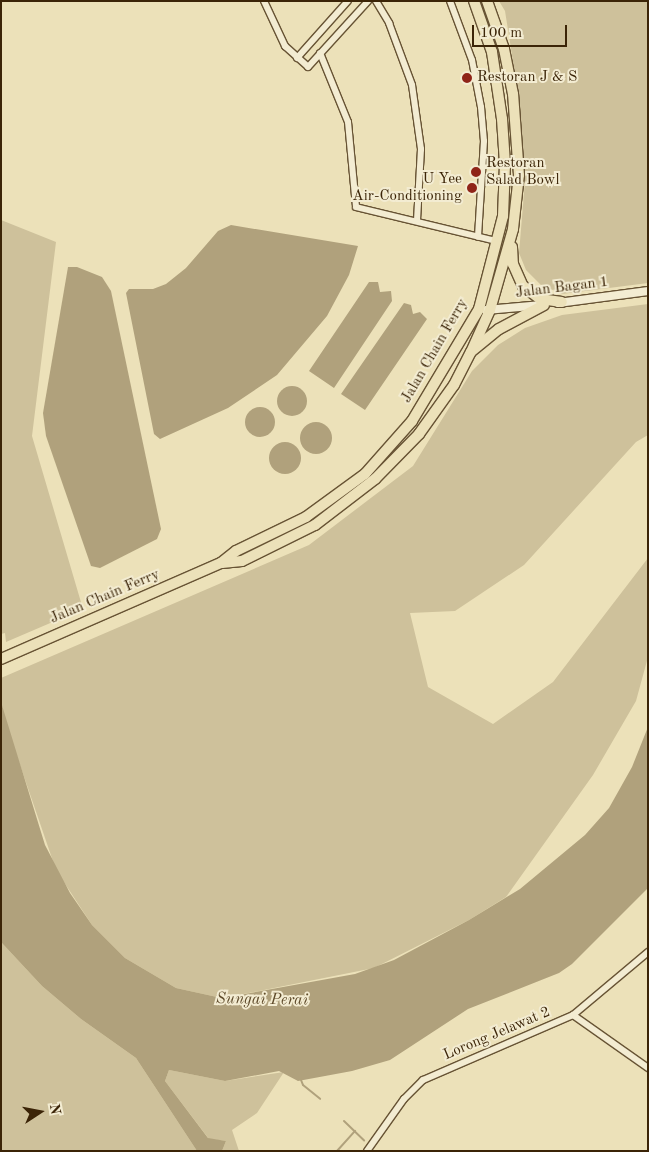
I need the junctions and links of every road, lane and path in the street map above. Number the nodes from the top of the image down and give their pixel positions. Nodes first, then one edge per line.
1 (264, 1) edge
2 (348, 1) edge
3 (368, 1) edge
4 (376, 1) edge
5 (450, 1) edge
6 (474, 1) edge
7 (487, 1) edge
8 (320, 53) junction
9 (296, 58) junction
10 (417, 221) junction
11 (513, 229) junction
12 (478, 237) junction
13 (497, 241) junction
14 (648, 291) edge
15 (562, 302) junction
16 (544, 305) junction
17 (484, 309) junction
18 (471, 352) junction
19 (220, 563) junction
20 (1, 658) edge
21 (648, 952) edge
22 (573, 1015) junction
23 (648, 1068) edge
24 (367, 1151) edge

1 - 9 street
2 - 9 street
3 - 8 street
4 - 10 street
5 - 12 street
6 - 13 highway, Jalan Chain Ferry
7 - 11 highway, Jalan Chain Ferry
8 - 9 street
8 - 10 street
10 - 12 street
11 - 15 highway
11 - 17 highway, Jalan Chain Ferry
12 - 13 street
13 - 17 highway, Jalan Chain Ferry
14 - 15 street, Jalan Bagan 1
15 - 16 street, Jalan Bagan 1
16 - 17 street, Jalan Bagan 1
16 - 18 highway
17 - 18 highway, Jalan Chain Ferry
17 - 19 highway, Jalan Chain Ferry
18 - 19 highway, Jalan Chain Ferry
19 - 20 highway, Jalan Chain Ferry
21 - 22 street, Lorong Jelawat 2
22 - 23 street
22 - 24 street, Lorong Jelawat 2

